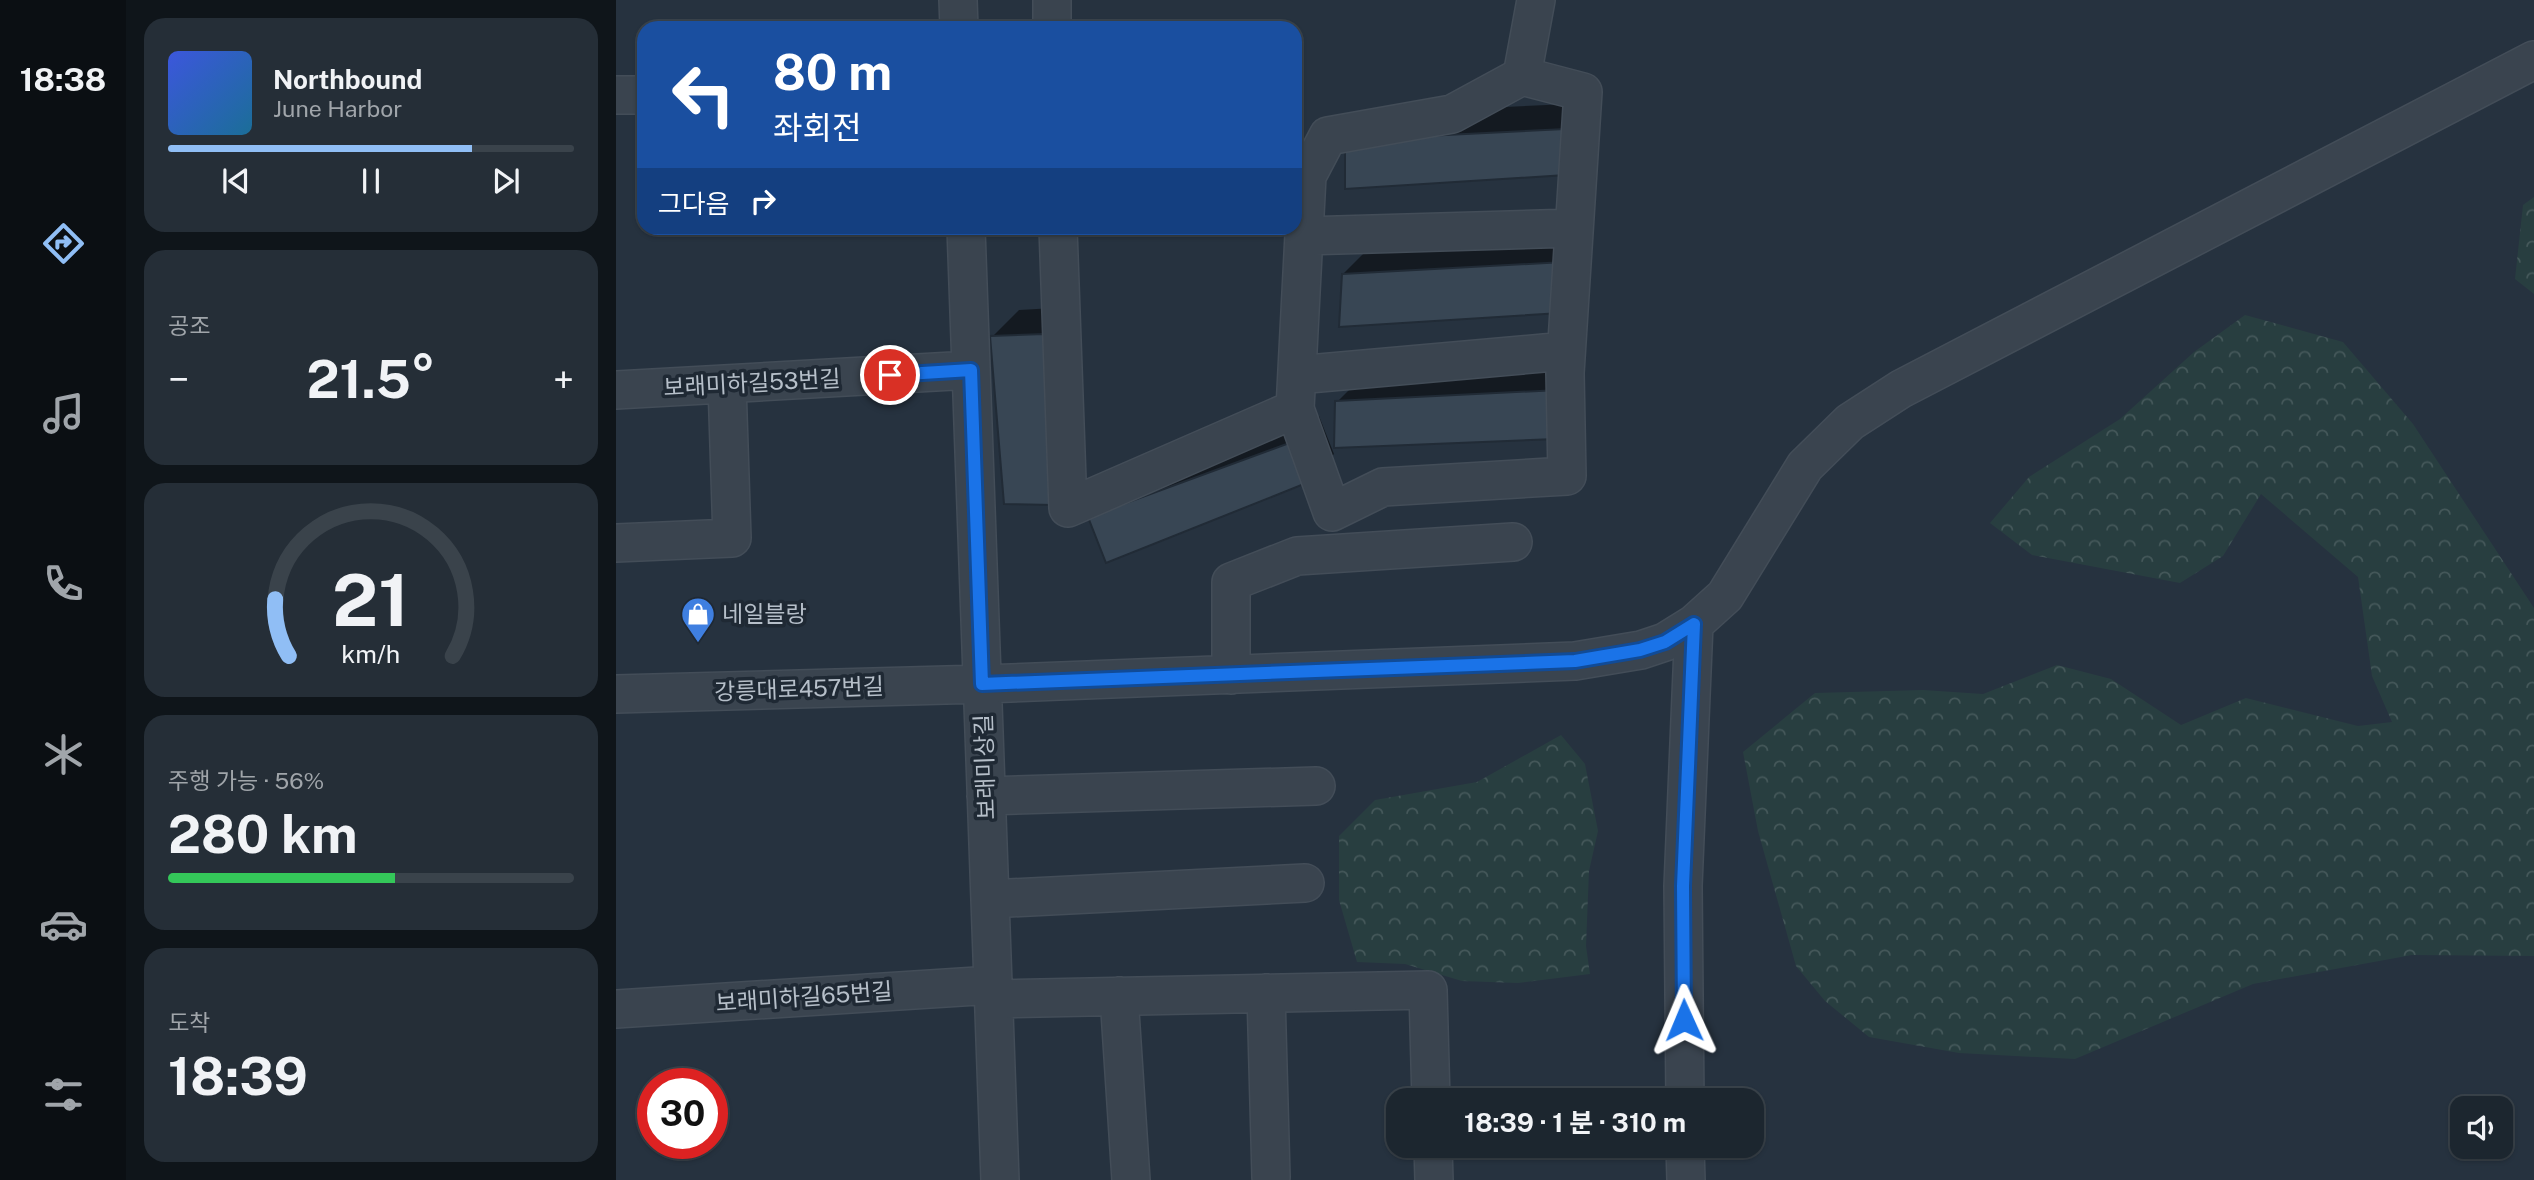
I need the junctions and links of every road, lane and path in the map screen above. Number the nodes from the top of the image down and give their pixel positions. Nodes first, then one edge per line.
1 (958, 0) edge
2 (1052, 0) edge
3 (1536, 0) edge
4 (959, 21) edge
5 (1052, 21) edge
6 (2534, 60) edge
7 (1522, 76) junction
8 (616, 95) edge
9 (637, 95) edge
10 (1574, 228) junction
11 (966, 235) edge
12 (1058, 235) edge
13 (1304, 236) junction
14 (1566, 351) junction
15 (971, 370) junction
16 (727, 384) junction
17 (616, 390) edge
18 (1296, 392) junction
19 (1513, 542) dead end
20 (616, 543) edge
21 (1694, 624) junction
22 (1231, 675) junction
23 (982, 684) junction
24 (616, 694) edge
25 (1316, 786) dead end
26 (986, 796) junction
27 (1305, 883) dead end
28 (990, 899) junction
29 (993, 992) junction
30 (1266, 993) junction
31 (1119, 996) junction
32 (616, 1009) edge
33 (1431, 1088) edge
34 (1685, 1088) edge
35 (1433, 1158) edge
36 (1685, 1158) edge
37 (1271, 1177) dead end
38 (1000, 1180) edge
39 (1131, 1180) edge
40 (1434, 1180) edge
41 (1686, 1180) edge

1 - 4 street
2 - 5 street
3 - 7 street
6 - 21 street, 강릉대로457번길
7 - 10 street
7 - 13 street
8 - 9 street
10 - 13 street
10 - 14 street
11 - 15 street, 보래미상길
12 - 18 street
13 - 18 street
14 - 18 street
14 - 18 street
15 - 16 street, 보래미하길53번길
15 - 23 street, 보래미상길
16 - 17 street, 보래미하길53번길
16 - 20 street
19 - 22 street
21 - 22 street, 강릉대로457번길
21 - 34 street
22 - 23 street, 강릉대로457번길
23 - 24 street, 강릉대로457번길
23 - 26 street, 보래미상길
25 - 26 street
26 - 28 street, 보래미상길
27 - 28 street
28 - 29 street, 보래미상길
29 - 31 street, 보래미하길65번길
29 - 32 street, 보래미하길65번길
29 - 38 street, 보래미상길
30 - 31 street, 보래미하길65번길
30 - 33 street, 보래미하길65번길
30 - 37 street
31 - 39 street
35 - 40 street
36 - 41 street

